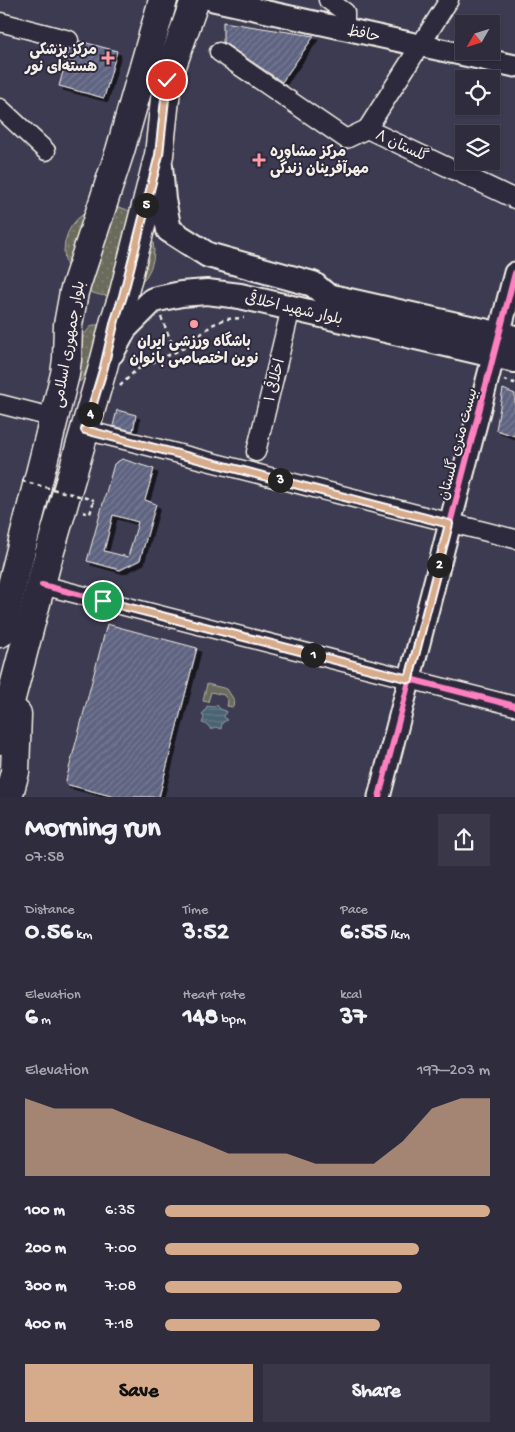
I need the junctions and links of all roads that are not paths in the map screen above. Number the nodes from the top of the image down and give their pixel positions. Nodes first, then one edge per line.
1 (163, 0) edge
2 (195, 0) edge
3 (213, 0) edge
4 (328, 0) edge
5 (448, 0) edge
6 (0, 22) edge
7 (345, 29) junction
8 (69, 40) dead end
9 (420, 45) junction
10 (219, 52) dead end
11 (515, 66) edge
12 (0, 108) edge
13 (367, 129) junction
14 (46, 151) dead end
15 (159, 155) junction
16 (515, 199) edge
17 (515, 273) edge
18 (292, 308) junction
19 (506, 347) edge
20 (104, 367) junction
21 (0, 404) edge
22 (55, 418) junction
23 (85, 430) junction
24 (256, 452) dead end
25 (449, 524) junction
26 (515, 539) edge
27 (8, 569) edge
28 (42, 585) junction
29 (0, 633) edge
30 (20, 661) junction
31 (409, 679) junction
32 (515, 706) edge
33 (0, 740) edge
34 (8, 797) edge
35 (379, 797) edge

1 - 22 main road, بلوار جمهوری اسلامی
2 - 15 main road
3 - 7 street, حافظ
4 - 7 street
5 - 9 street
6 - 8 street
7 - 9 street, حافظ
9 - 11 street, حافظ
9 - 13 street
10 - 13 street, گلستان ۸
12 - 14 street
13 - 16 street, گلستان ۸
15 - 19 main road, بلوار شهید اخلاقی
15 - 20 main road
17 - 19 street, بیست متری گلستان
18 - 19 main road, بلوار شهید اخلاقی
18 - 20 main road, بلوار شهید اخلاقی
18 - 24 street, اخلاقی ۱
19 - 25 street, بیست متری گلستان
20 - 23 main road
21 - 22 street
22 - 27 main road, بلوار جمهوری اسلامی
23 - 25 street
23 - 28 main road
25 - 26 street
25 - 31 street, بیست متری گلستان
27 - 29 main road, بلوار جمهوری اسلامی
28 - 30 main road
28 - 31 street
30 - 33 main road
30 - 34 main road
31 - 32 street
31 - 35 street, بیست متری گلستان

